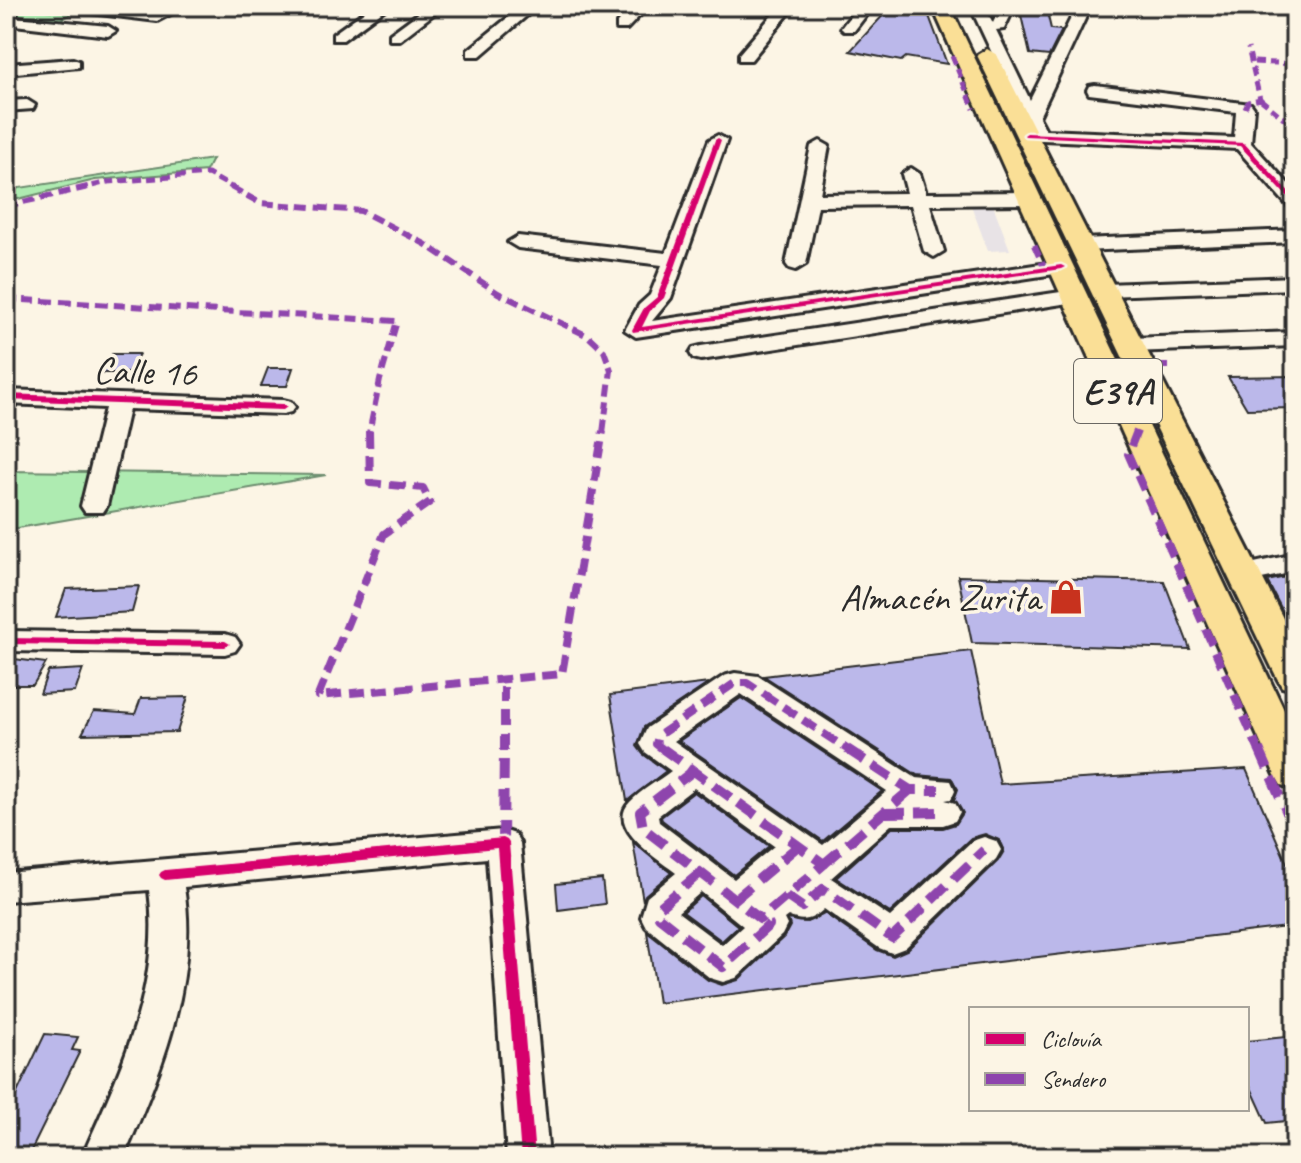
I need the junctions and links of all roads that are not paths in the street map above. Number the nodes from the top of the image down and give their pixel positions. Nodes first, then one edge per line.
1 (66, 6) edge
2 (179, 6) edge
3 (265, 6) edge
4 (358, 6) edge
5 (437, 6) edge
6 (531, 6) edge
7 (642, 6) edge
8 (788, 6) edge
9 (866, 6) edge
10 (941, 6) edge
11 (1084, 6) edge
12 (288, 9) dead end
13 (972, 11) edge
14 (1004, 16) edge
15 (6, 20) edge
16 (622, 26) dead end
17 (849, 28) dead end
18 (108, 31) dead end
19 (338, 37) dead end
20 (395, 37) dead end
21 (474, 53) dead end
22 (745, 57) dead end
23 (73, 64) dead end
24 (6, 69) edge
25 (1095, 90) dead end
26 (27, 105) dead end
27 (6, 106) edge
28 (1031, 129) junction
29 (718, 140) dead end
30 (1242, 144) junction
31 (820, 146) dead end
32 (911, 174) dead end
33 (1286, 184) edge
34 (1028, 198) junction
35 (919, 199) junction
36 (809, 200) junction
37 (1295, 202) edge
38 (1295, 236) edge
39 (518, 242) dead end
40 (1082, 245) junction
41 (934, 251) dead end
42 (673, 260) junction
43 (796, 264) dead end
44 (1061, 267) junction
45 (1295, 283) edge
46 (1105, 290) junction
47 (1074, 296) junction
48 (1088, 325) junction
49 (1126, 335) junction
50 (1295, 339) edge
51 (701, 353) dead end
52 (6, 397) edge
53 (119, 399) junction
54 (283, 407) dead end
55 (94, 506) dead end
56 (1295, 563) edge
57 (1242, 574) junction
58 (6, 641) edge
59 (225, 644) dead end
60 (1295, 678) edge
61 (693, 771) junction
62 (1295, 775) edge
63 (984, 850) dead end
64 (811, 855) junction
65 (700, 873) junction
66 (165, 875) junction
67 (6, 887) edge
68 (760, 905) junction
69 (103, 1157) edge
70 (528, 1157) edge

1 - 2 street
3 - 12 street
4 - 19 street
5 - 20 street
6 - 21 street
7 - 16 street
8 - 22 street
9 - 17 street
10 - 34 main road, E39A
11 - 28 street
13 - 14 street
13 - 28 main road, E39A
15 - 18 street
23 - 24 street
25 - 30 street
26 - 27 street
28 - 30 street
28 - 40 main road, E39A
29 - 42 street
30 - 33 street
31 - 36 street
32 - 35 street
33 - 37 street
34 - 35 street
34 - 44 main road, E39A
35 - 36 street
35 - 41 street
36 - 43 street
38 - 40 street
39 - 42 street
40 - 46 main road, E39A
42 - 44 street
44 - 47 main road, E39A
45 - 46 street
46 - 49 main road, E39A
47 - 48 main road, E39A
47 - 51 street
48 - 49 main road
48 - 62 main road, E39A
49 - 50 street
49 - 57 main road, E39A
52 - 53 street, Calle 16
53 - 54 street, Calle 16
53 - 55 street
56 - 57 street
57 - 60 main road, E39A
58 - 59 street
61 - 64 street
61 - 64 street
61 - 65 street
63 - 68 street
64 - 68 street
64 - 68 street
65 - 68 street
65 - 68 street
66 - 67 street
66 - 69 street
66 - 70 street

